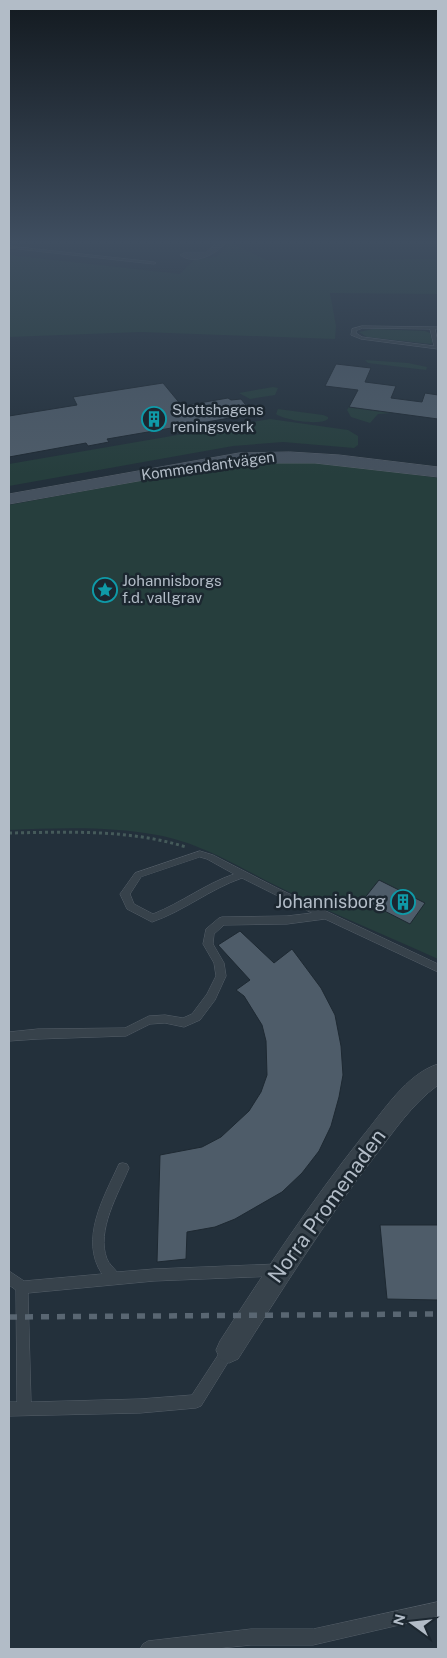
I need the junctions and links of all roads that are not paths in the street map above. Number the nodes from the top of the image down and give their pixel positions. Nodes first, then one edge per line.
1 (435, 328) edge
2 (438, 347) edge
3 (438, 472) edge
4 (9, 498) edge
5 (244, 874) junction
6 (328, 915) junction
7 (438, 968) edge
8 (9, 1037) edge
9 (438, 1073) edge
10 (124, 1168) dead end
11 (280, 1270) junction
12 (9, 1277) edge
13 (114, 1279) junction
14 (22, 1287) junction
15 (229, 1350) joint
16 (9, 1409) edge
17 (24, 1409) junction
18 (438, 1610) edge
19 (148, 1649) edge

1 - 2 lane
1 - 2 lane
3 - 4 street, Kommendantvägen
5 - 5 lane
5 - 6 lane
6 - 7 lane
6 - 8 lane
9 - 11 street, Norra Promenaden
10 - 13 lane
11 - 13 lane
11 - 15 street, Norra Promenaden
12 - 14 lane
13 - 14 lane
14 - 17 lane
15 - 17 lane
16 - 17 lane
18 - 19 lane

